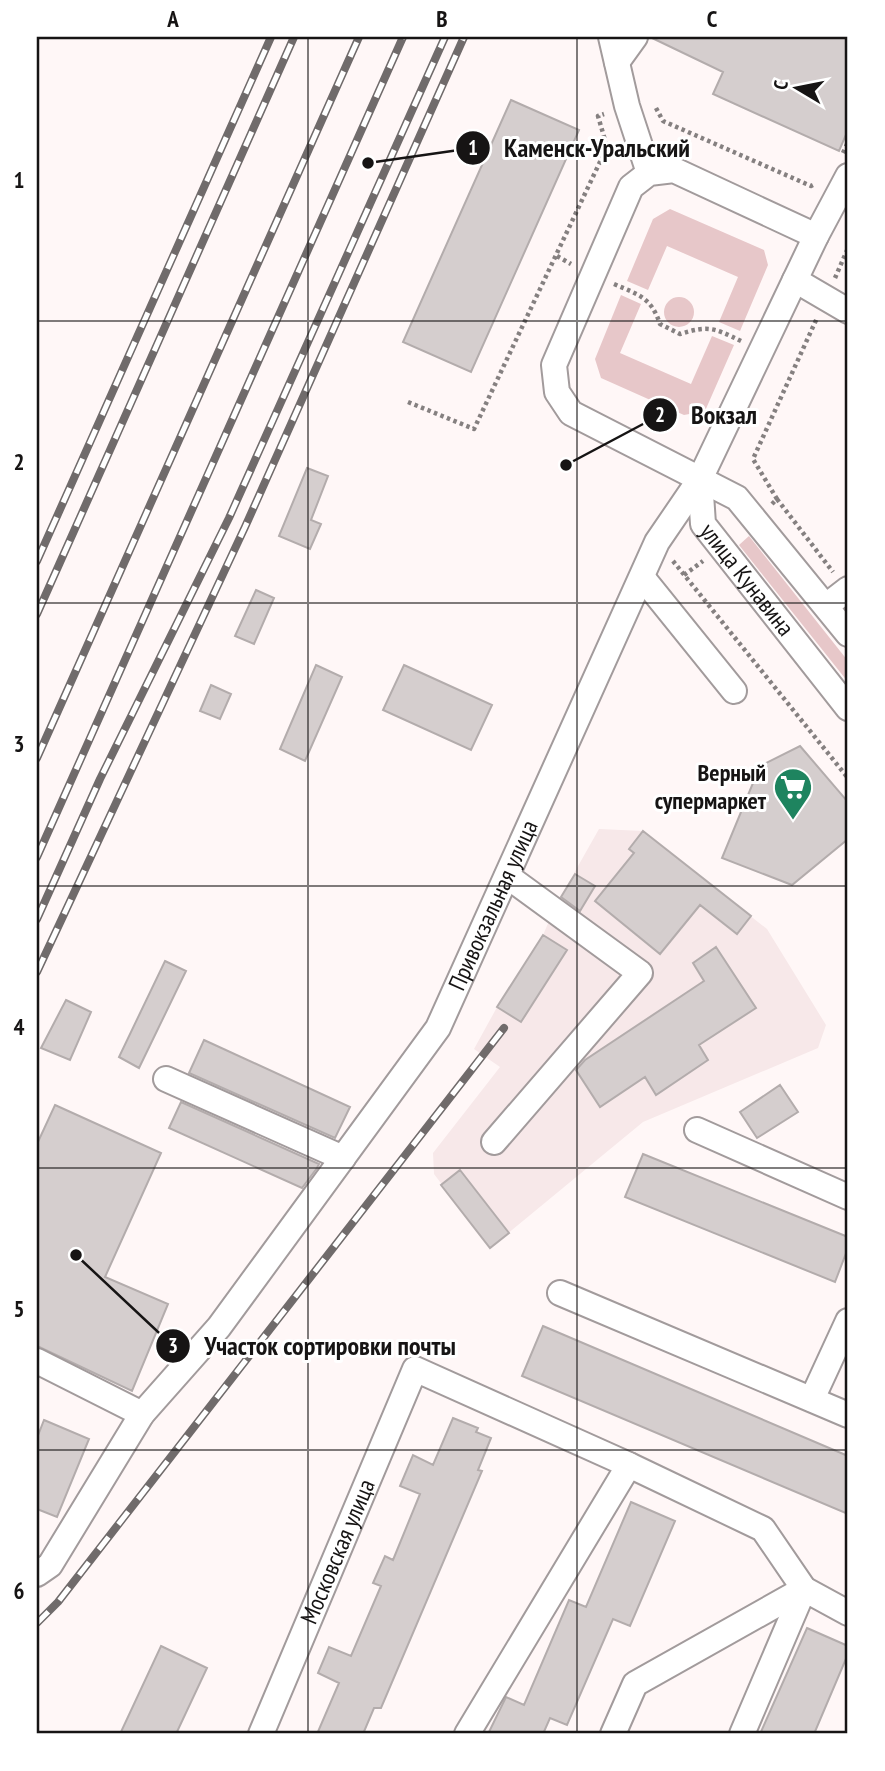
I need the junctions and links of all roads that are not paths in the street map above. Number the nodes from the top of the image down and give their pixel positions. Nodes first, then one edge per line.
1 (611, 37) edge
2 (635, 37) edge
3 (617, 62) junction
4 (649, 173) junction
5 (846, 179) edge
6 (816, 236) junction
7 (795, 280) junction
8 (848, 311) edge
9 (700, 479) junction
10 (642, 577) junction
11 (848, 589) edge
12 (826, 606) junction
13 (848, 634) edge
14 (734, 691) dead end
15 (848, 708) edge
16 (507, 876) junction
17 (166, 1079) dead end
18 (696, 1130) dead end
19 (494, 1142) dead end
20 (343, 1158) junction
21 (848, 1197) edge
22 (560, 1293) dead end
23 (848, 1321) edge
24 (37, 1362) edge
25 (813, 1399) junction
26 (142, 1414) junction
27 (848, 1415) edge
28 (629, 1465) junction
29 (37, 1574) edge
30 (804, 1589) junction
31 (848, 1613) edge
32 (261, 1734) edge
33 (467, 1734) edge
34 (613, 1734) edge
35 (742, 1734) edge

1 - 3 street
2 - 3 street
3 - 4 street
4 - 6 street
4 - 9 street
5 - 6 street, Привокзальная улица
6 - 7 street, Привокзальная улица
7 - 8 street
7 - 9 street, Привокзальная улица
9 - 10 street, Привокзальная улица
9 - 12 street, улица Кунавина
9 - 15 street, улица Кунавина
10 - 14 street
10 - 16 street, Привокзальная улица
11 - 12 street
12 - 13 street, улица Кунавина
16 - 19 street
16 - 20 street, Привокзальная улица
17 - 20 street
18 - 21 street
20 - 26 street, Привокзальная улица
22 - 25 street
23 - 25 street
24 - 26 street
25 - 27 street
26 - 29 street, Привокзальная улица
28 - 30 street
28 - 32 street, Московская улица
28 - 33 street
30 - 31 street
30 - 34 street
30 - 35 street

